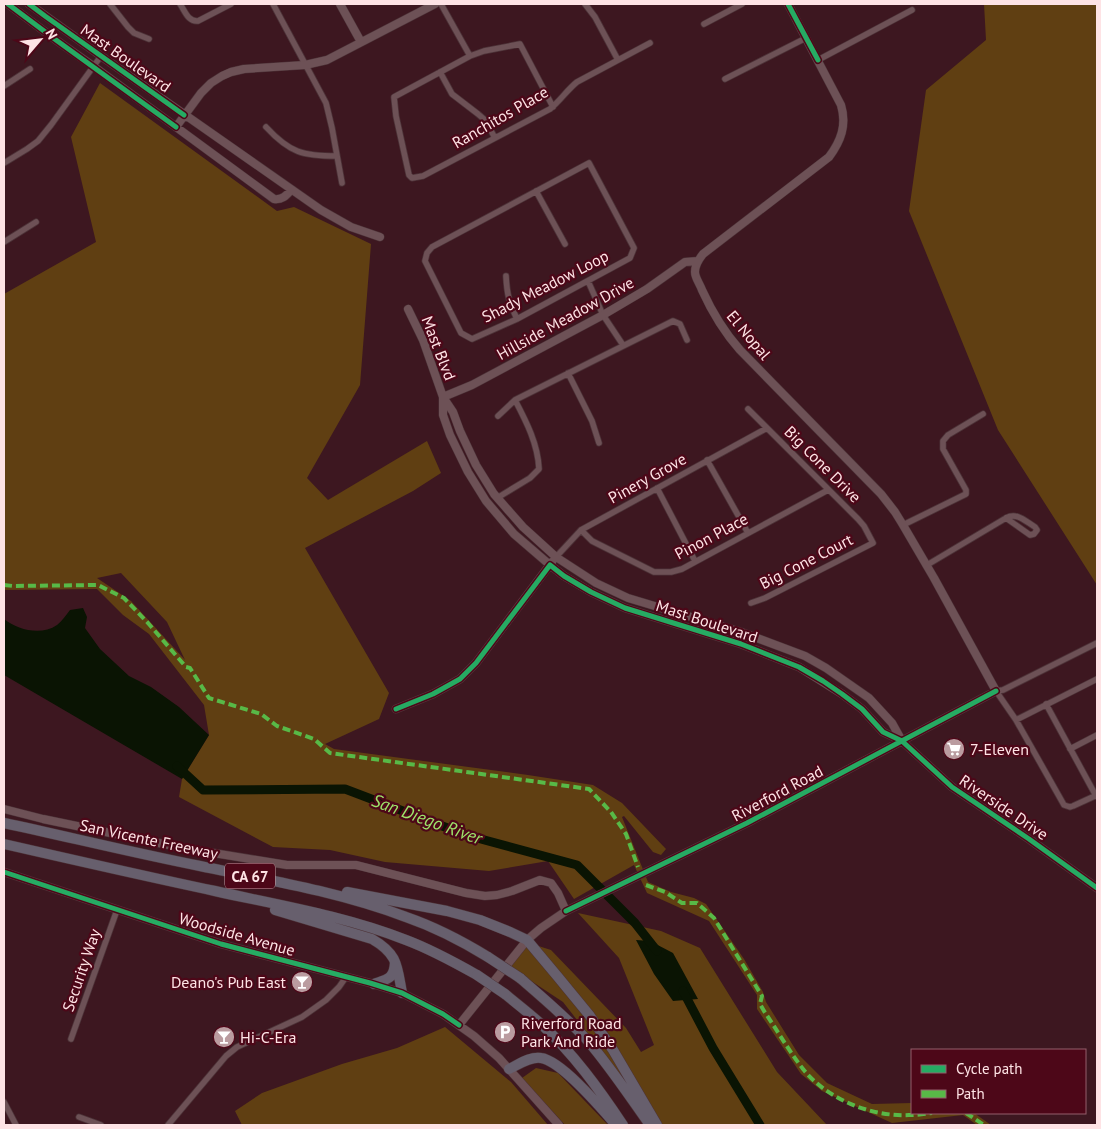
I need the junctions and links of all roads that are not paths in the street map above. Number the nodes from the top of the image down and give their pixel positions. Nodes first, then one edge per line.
1 (8, 4) edge
2 (29, 4) edge
3 (110, 4) edge
4 (180, 4) edge
5 (231, 4) edge
6 (273, 4) edge
7 (340, 4) edge
8 (435, 4) edge
9 (442, 4) edge
10 (586, 4) edge
11 (742, 4) edge
12 (788, 4) edge
13 (912, 10) dead end
14 (704, 24) dead end
15 (806, 38) junction
16 (149, 39) dead end
17 (361, 42) junction
18 (650, 43) dead end
19 (100, 56) junction
20 (470, 56) junction
21 (618, 60) junction
22 (818, 60) junction
23 (305, 65) junction
24 (93, 66) junction
25 (30, 69) dead end
26 (440, 72) junction
27 (726, 79) dead end
28 (4, 86) edge
29 (553, 106) junction
30 (184, 115) junction
31 (176, 127) junction
32 (266, 127) dead end
33 (495, 138) junction
34 (337, 156) junction
35 (4, 163) edge
36 (342, 184) dead end
37 (291, 190) junction
38 (536, 191) junction
39 (36, 222) dead end
40 (380, 237) dead end
41 (4, 242) edge
42 (564, 244) dead end
43 (698, 261) junction
44 (506, 276) dead end
45 (588, 281) junction
46 (408, 309) dead end
47 (604, 315) junction
48 (517, 319) junction
49 (687, 340) dead end
50 (623, 345) junction
51 (568, 373) junction
52 (443, 397) junction
53 (515, 400) junction
54 (748, 409) dead end
55 (983, 414) dead end
56 (498, 416) dead end
57 (767, 428) junction
58 (599, 443) dead end
59 (707, 460) junction
60 (657, 488) junction
61 (828, 490) junction
62 (497, 498) junction
63 (1006, 518) junction
64 (904, 525) junction
65 (581, 530) junction
66 (748, 533) junction
67 (873, 542) joint
68 (556, 557) junction
69 (695, 561) junction
70 (550, 565) junction
71 (926, 565) junction
72 (752, 603) dead end
73 (757, 639) junction
74 (1097, 643) edge
75 (754, 649) junction
76 (1097, 679) edge
77 (996, 691) junction
78 (1046, 704) junction
79 (396, 708) dead end
80 (1016, 720) junction
81 (1097, 735) edge
82 (902, 741) junction
83 (1070, 749) junction
84 (1096, 795) edge
85 (4, 809) edge
86 (4, 823) edge
87 (4, 844) edge
88 (4, 872) edge
89 (296, 886) junction
90 (1097, 888) edge
91 (232, 895) junction
92 (117, 910) junction
93 (566, 912) junction
94 (527, 940) junction
95 (395, 960) junction
96 (346, 977) junction
97 (374, 984) junction
98 (402, 993) junction
99 (459, 1025) junction
100 (71, 1039) dead end
101 (509, 1070) junction
102 (4, 1102) edge
103 (79, 1117) dead end
104 (16, 1125) edge
105 (101, 1125) edge
106 (168, 1125) edge
107 (559, 1125) edge
108 (616, 1125) edge
109 (623, 1125) edge
110 (650, 1125) edge
111 (657, 1125) edge

1 - 24 street, Mast Boulevard
2 - 19 street, Mast Boulevard
3 - 16 street
4 - 5 street
6 - 23 street
7 - 17 street
8 - 17 street
9 - 20 street
10 - 21 street
11 - 14 street
12 - 15 street
13 - 22 street
15 - 22 street
15 - 27 street
17 - 23 street
18 - 21 street, Ranchitos Place
19 - 24 street
19 - 30 street, Mast Boulevard
20 - 26 street
20 - 29 street
21 - 29 street, Ranchitos Place
22 - 43 street
23 - 30 street
23 - 34 street
24 - 31 street, Mast Boulevard
24 - 35 street
25 - 28 street
26 - 33 street
26 - 33 street, Ranchitos Place
29 - 33 street, Ranchitos Place
30 - 31 street
30 - 37 street, Mast Boulevard
31 - 37 street, Mast Boulevard
32 - 34 street
34 - 36 street
37 - 40 street, Mast Boulevard
38 - 42 street
38 - 45 street, Shady Meadow Loop
38 - 48 street, Shady Meadow Loop
39 - 41 street
43 - 47 street, Hillside Meadow Drive
43 - 64 street, El Nopal
44 - 48 street
45 - 47 street
45 - 48 street, Shady Meadow Loop
46 - 52 street, Mast Blvd
47 - 50 street
47 - 52 street, Hillside Meadow Drive
49 - 50 street
50 - 51 street
51 - 53 street
51 - 58 street
52 - 62 street, Mast Boulevard
52 - 70 street, Mast Boulevard
53 - 56 street
53 - 62 street
54 - 57 street, Big Cone Drive
55 - 64 street
57 - 59 street, Pinery Grove
57 - 61 street, Big Cone Drive
59 - 60 street, Pinery Grove
59 - 66 street
60 - 65 street, Pinery Grove
60 - 69 street
61 - 66 street, Pinon Place
61 - 67 street, Big Cone Drive
62 - 68 street, Mast Boulevard
63 - 63 street
63 - 71 street
64 - 71 street, El Nopal
65 - 68 street, Pinery Grove
65 - 69 street, Pinon Place
66 - 69 street, Pinon Place
67 - 72 street, Big Cone Court
68 - 70 street, Pinery Grove
68 - 73 street, Mast Boulevard
70 - 75 street, Mast Boulevard
70 - 79 street, Pinery Grove
71 - 77 street, El Nopal
73 - 75 street
73 - 82 street, Mast Boulevard
74 - 77 street, Riverford Road
75 - 82 street, Mast Boulevard
76 - 78 street
77 - 80 street
77 - 82 street, Riverford Road
78 - 80 street
78 - 83 street
80 - 84 street
81 - 83 street
82 - 90 street, Riverside Drive
82 - 93 street, Riverford Road
83 - 84 street
85 - 93 street
86 - 89 highway, San Vicente Freeway / CA 67
87 - 91 highway, CA 67
88 - 92 street, Woodside Avenue
89 - 94 highway
89 - 110 highway, San Vicente Freeway / CA 67, bridge
91 - 95 highway
91 - 109 highway, CA 67, bridge
92 - 96 street, Woodside Avenue
92 - 100 street, Security Way
93 - 94 street, Riverford Road
94 - 99 street, Riverford Road
94 - 111 highway
95 - 97 highway
95 - 98 highway
96 - 97 street, Woodside Avenue
96 - 106 street
97 - 98 street, Woodside Avenue
98 - 99 street, Woodside Avenue
99 - 101 street, Woodside Avenue
101 - 107 street, Woodside Avenue
101 - 108 highway
102 - 104 street
103 - 105 street

